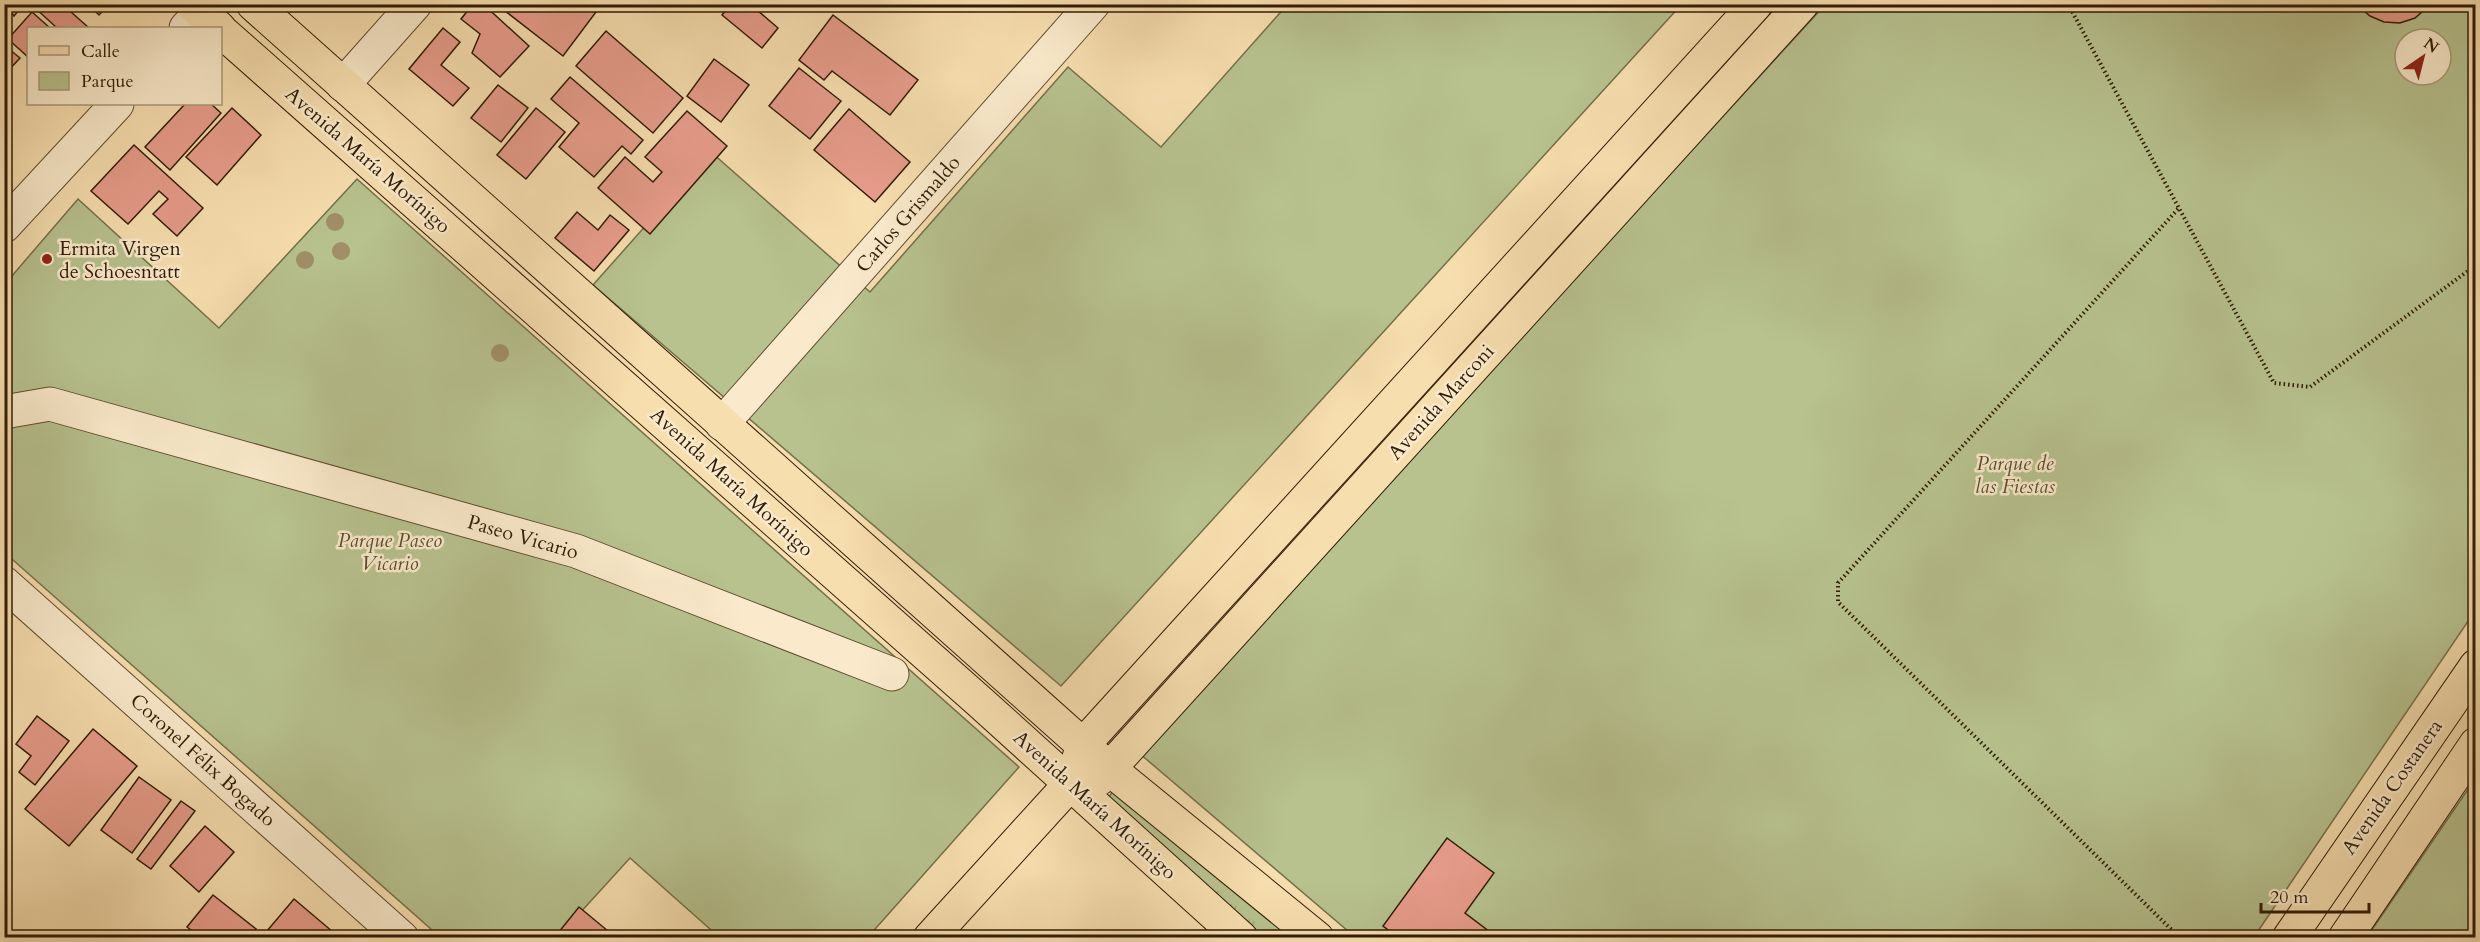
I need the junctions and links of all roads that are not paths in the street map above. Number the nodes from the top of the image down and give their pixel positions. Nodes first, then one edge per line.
1 (253, 4) edge
2 (415, 4) edge
3 (1093, 4) edge
4 (1756, 4) edge
5 (1802, 4) edge
6 (222, 37) edge
7 (343, 85) junction
8 (116, 105) edge
9 (4, 226) edge
10 (4, 412) edge
11 (723, 424) junction
12 (4, 583) edge
13 (2475, 666) edge
14 (892, 674) dead end
15 (2475, 744) edge
16 (1083, 745) junction
17 (1109, 768) junction
18 (1071, 783) junction
19 (402, 938) edge
20 (930, 938) edge
21 (1240, 938) edge
22 (1317, 938) edge
23 (2289, 938) edge
24 (2345, 938) edge

1 - 7 main road, Avenida María Morínigo
2 - 7 street
3 - 11 street, Carlos Grismaldo
4 - 16 main road, Avenida Marconi
5 - 17 main road, Avenida Marconi
6 - 18 main road, Avenida María Morínigo
7 - 11 main road, Avenida María Morínigo
8 - 9 street
10 - 14 street, Paseo Vicario
11 - 16 main road, Avenida María Morínigo
12 - 19 street, Coronel Félix Bogado
13 - 23 main road, Avenida Costanera
15 - 24 main road
16 - 17 main road, Avenida María Morínigo
16 - 18 main road, Avenida Marconi
17 - 18 main road, Avenida Marconi
17 - 22 main road, Avenida María Morínigo
18 - 20 main road, Avenida Marconi
18 - 21 main road, Avenida María Morínigo

